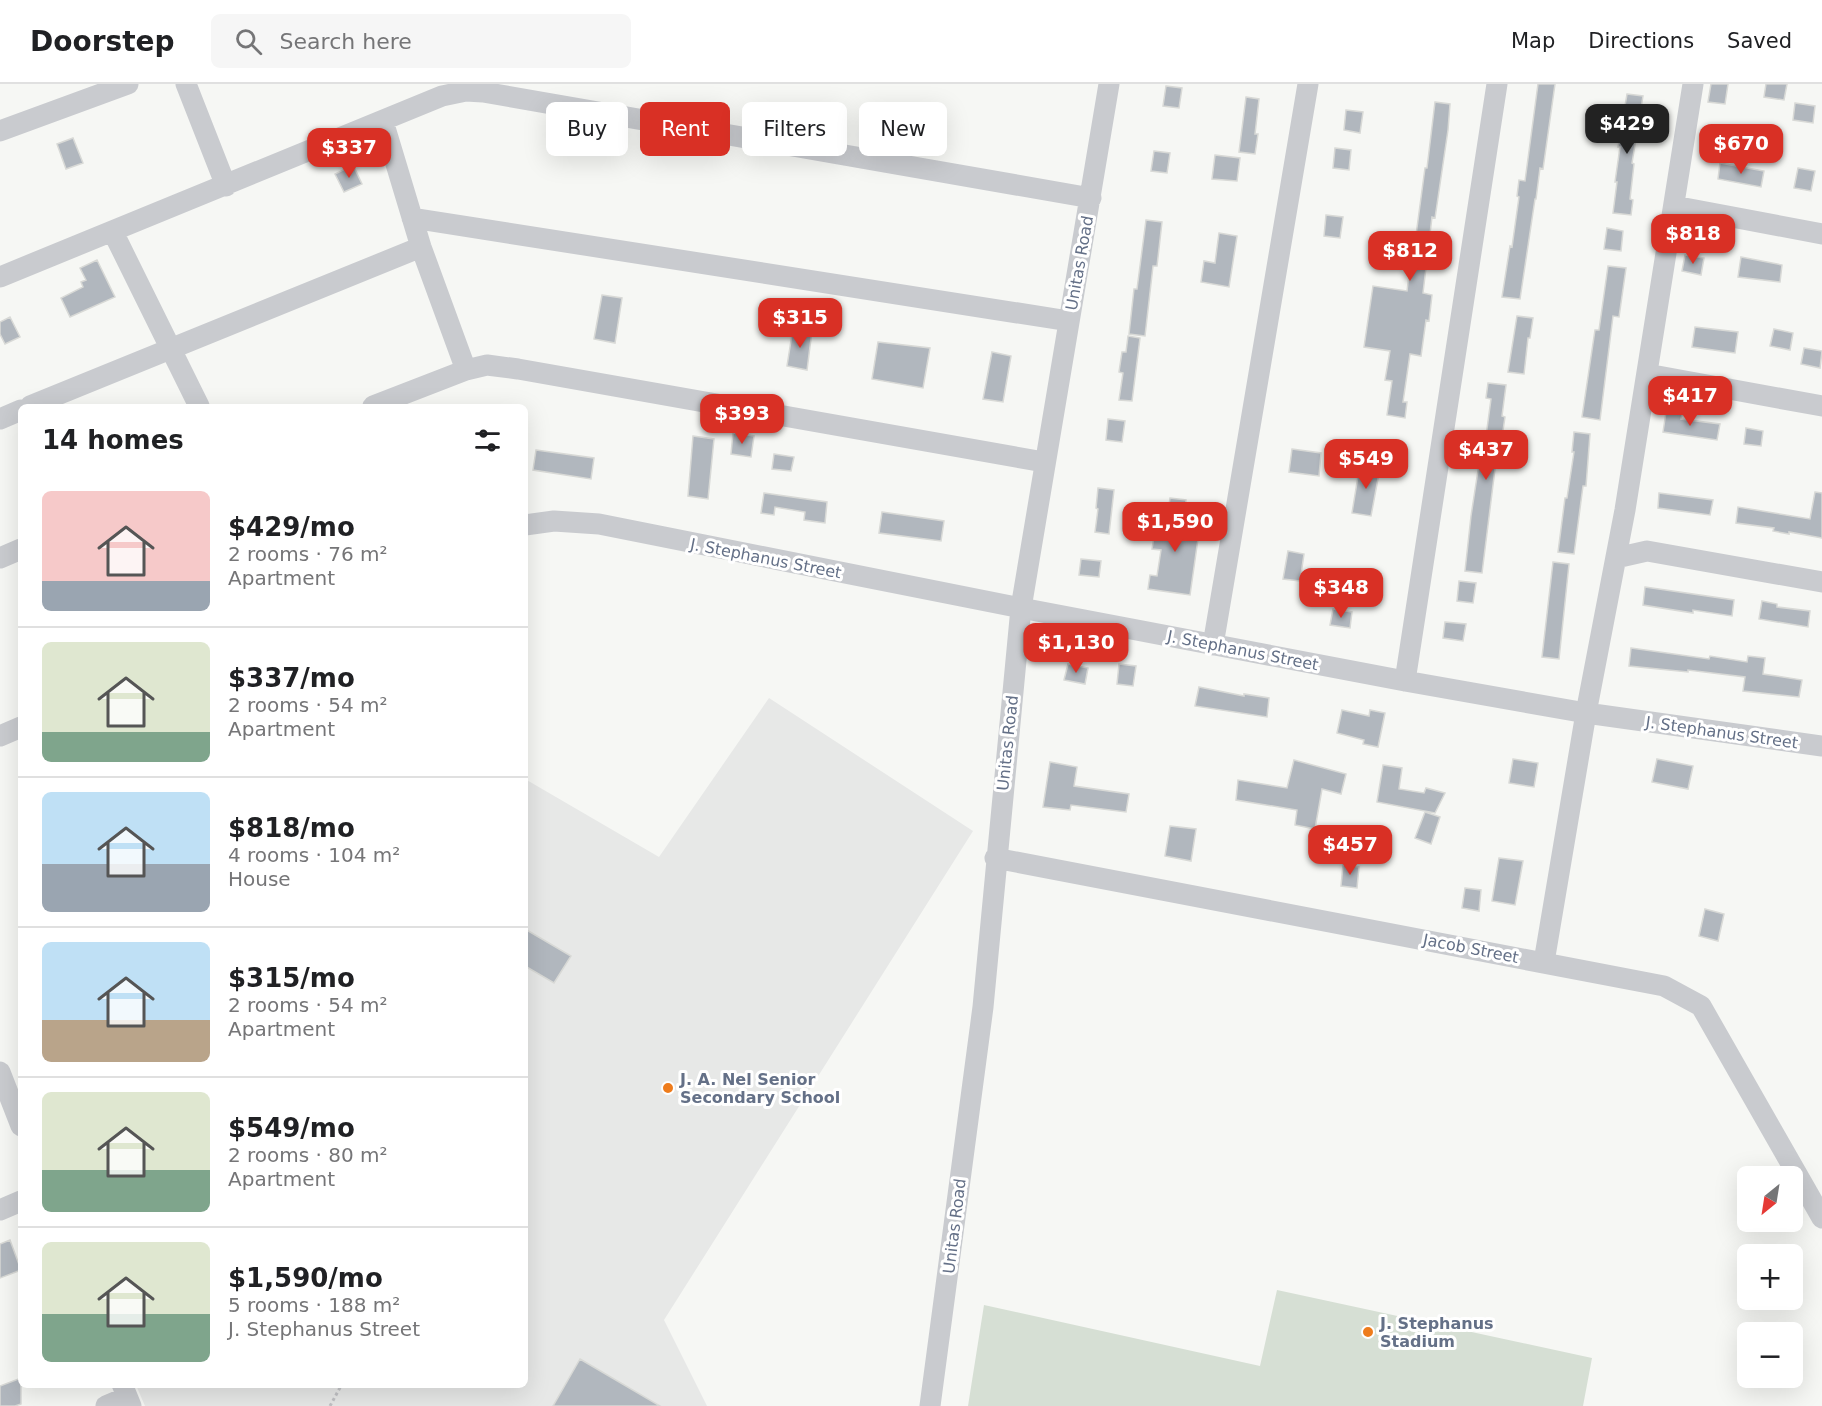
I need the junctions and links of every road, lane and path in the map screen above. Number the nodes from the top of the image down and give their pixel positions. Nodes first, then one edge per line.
1 (128, 84) edge
2 (186, 84) edge
3 (1109, 84) edge
4 (1308, 84) edge
5 (1497, 84) edge
6 (1693, 84) edge
7 (383, 121) junction
8 (0, 131) edge
9 (226, 186) junction
10 (1090, 198) junction
11 (1674, 206) junction
12 (412, 218) junction
13 (112, 232) junction
14 (1822, 234) edge
15 (421, 247) junction
16 (0, 277) edge
17 (1069, 321) junction
18 (171, 349) junction
19 (466, 370) junction
20 (1647, 374) junction
21 (35, 404) edge
22 (198, 404) edge
23 (378, 404) edge
24 (1822, 406) edge
25 (18, 411) edge
26 (0, 419) edge
27 (1044, 462) junction
28 (528, 525) edge
29 (18, 550) edge
30 (0, 558) edge
31 (1616, 558) junction
32 (1822, 582) edge
33 (1021, 608) junction
34 (1214, 645) junction
35 (1405, 681) junction
36 (1586, 713) junction
37 (18, 728) edge
38 (0, 736) edge
39 (1822, 746) edge
40 (995, 858) junction
41 (1544, 962) junction
42 (0, 1072) edge
43 (18, 1118) edge
44 (18, 1202) edge
45 (0, 1210) edge
46 (1822, 1218) edge
47 (340, 1388) edge
48 (127, 1396) edge
49 (106, 1406) edge
50 (330, 1406) edge
51 (930, 1406) edge

1 - 8 street
2 - 9 street
3 - 10 street, Unitas Road
4 - 34 street
5 - 35 street
6 - 11 street
7 - 9 street
7 - 10 street
7 - 12 street
9 - 13 street
10 - 17 street, Unitas Road
11 - 14 street
11 - 20 street
12 - 15 street
12 - 17 street
13 - 16 street
13 - 18 street
15 - 18 street
15 - 19 street
17 - 27 street, Unitas Road
18 - 21 street
18 - 22 street
19 - 23 street
19 - 27 street
20 - 24 street
20 - 31 street
25 - 26 street
27 - 33 street, Unitas Road
28 - 33 street, J. Stephanus Street
29 - 30 street
31 - 32 street
31 - 36 street
33 - 34 street, J. Stephanus Street
33 - 40 street, Unitas Road
34 - 35 street, J. Stephanus Street
35 - 36 street, J. Stephanus Street
36 - 39 street, J. Stephanus Street
36 - 41 street
37 - 38 street
40 - 41 street, Jacob Street
40 - 51 street, Unitas Road
41 - 46 street, Jacob Street
42 - 43 street
44 - 45 street
47 - 50 path
48 - 49 street

